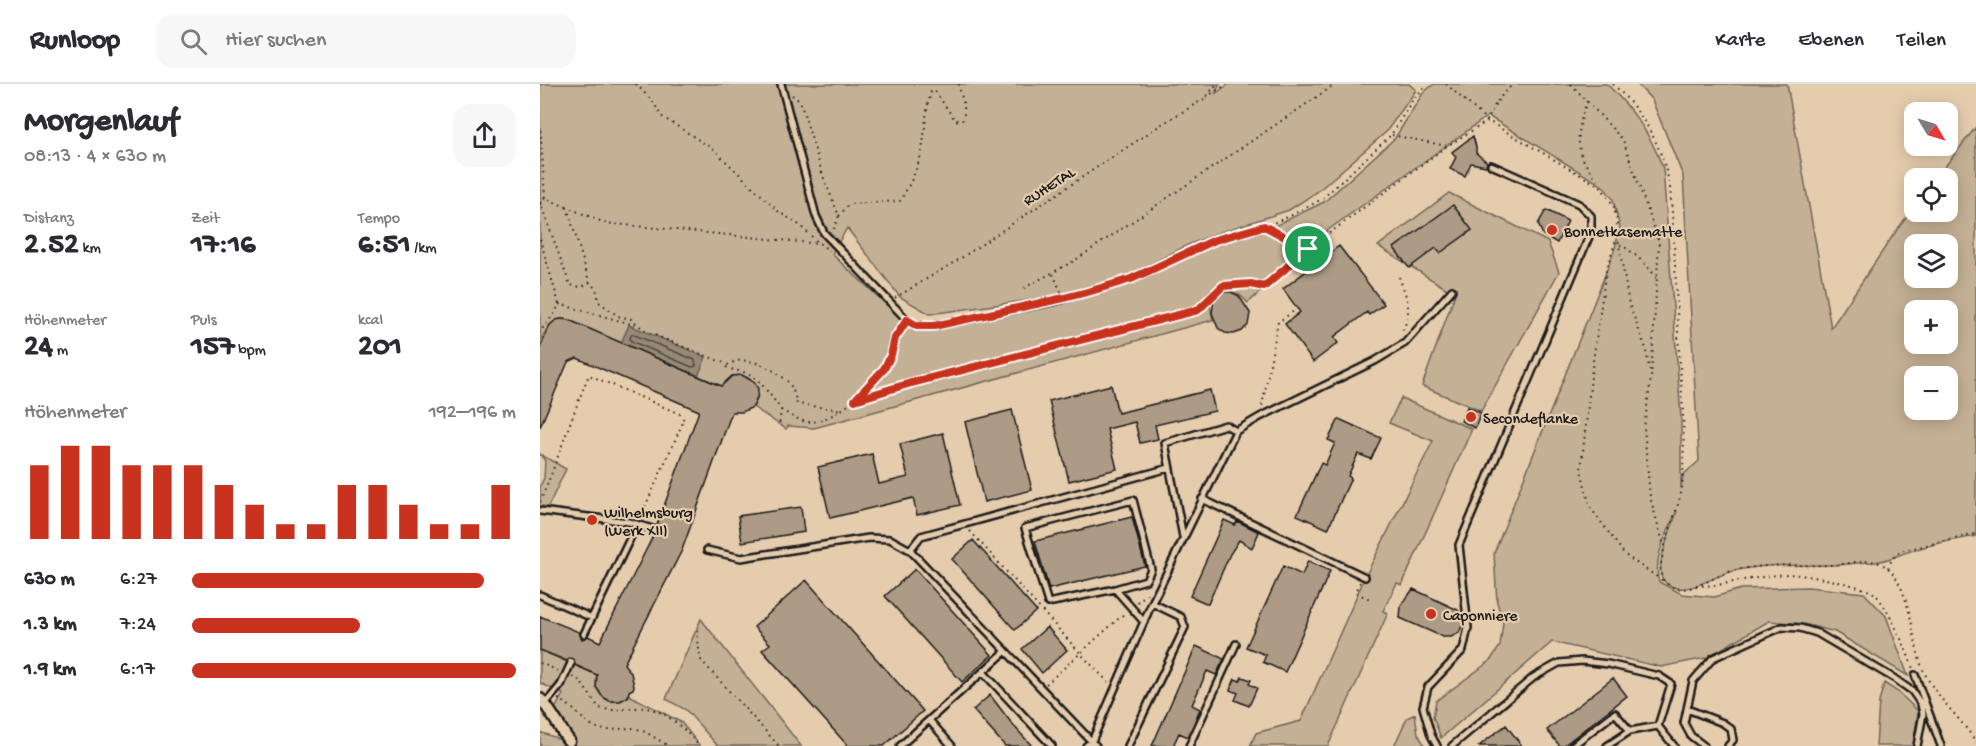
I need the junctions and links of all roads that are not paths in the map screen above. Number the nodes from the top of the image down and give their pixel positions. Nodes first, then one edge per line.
1 (781, 85) edge
2 (1491, 165) dead end
3 (1452, 290) dead end
4 (1064, 298) road end
5 (1236, 431) junction
6 (1169, 468) junction
7 (1202, 499) junction
8 (540, 511) edge
9 (637, 524) junction
10 (656, 530) dead end
11 (1183, 539) junction
12 (707, 550) dead end
13 (910, 550) junction
14 (1364, 577) road end
15 (1114, 589) junction
16 (540, 596) edge
17 (1152, 603) junction
18 (591, 618) junction
19 (1144, 622) junction
20 (584, 634) dead end
21 (1236, 644) dead end
22 (1006, 651) junction
23 (571, 663) dead end
24 (984, 673) junction
25 (1915, 675) road end
26 (543, 701) edge
27 (1687, 709) junction
28 (928, 720) junction
29 (1658, 726) junction
30 (1630, 731) junction
31 (1094, 743) edge
32 (573, 744) edge
33 (900, 746) edge
34 (952, 746) edge
35 (1052, 746) edge
36 (1086, 746) edge
37 (1128, 746) edge
38 (1189, 746) edge
39 (1437, 746) edge
40 (1452, 746) edge
41 (1572, 746) edge
42 (1607, 746) edge
43 (1674, 746) edge
44 (1704, 746) edge
45 (1728, 746) edge
46 (1917, 746) edge
47 (1941, 746) edge

1 - 4 lane
2 - 39 lane
3 - 5 lane
5 - 6 lane
5 - 7 lane
6 - 11 lane
6 - 13 lane
7 - 11 lane
7 - 14 lane
8 - 9 lane
9 - 10 lane
9 - 18 lane
11 - 17 lane
12 - 13 lane
13 - 22 lane
15 - 15 lane
15 - 19 lane
16 - 18 lane
17 - 19 lane
17 - 37 lane
18 - 20 lane
19 - 31 lane
21 - 38 lane
22 - 24 lane
22 - 31 lane
23 - 26 lane, bridge
24 - 28 lane
24 - 35 lane
25 - 47 lane
26 - 32 street
27 - 44 lane
27 - 45 lane
27 - 46 lane
28 - 33 lane
28 - 34 lane
29 - 30 lane
29 - 40 lane
29 - 43 lane
30 - 41 lane
30 - 42 lane
31 - 36 lane

